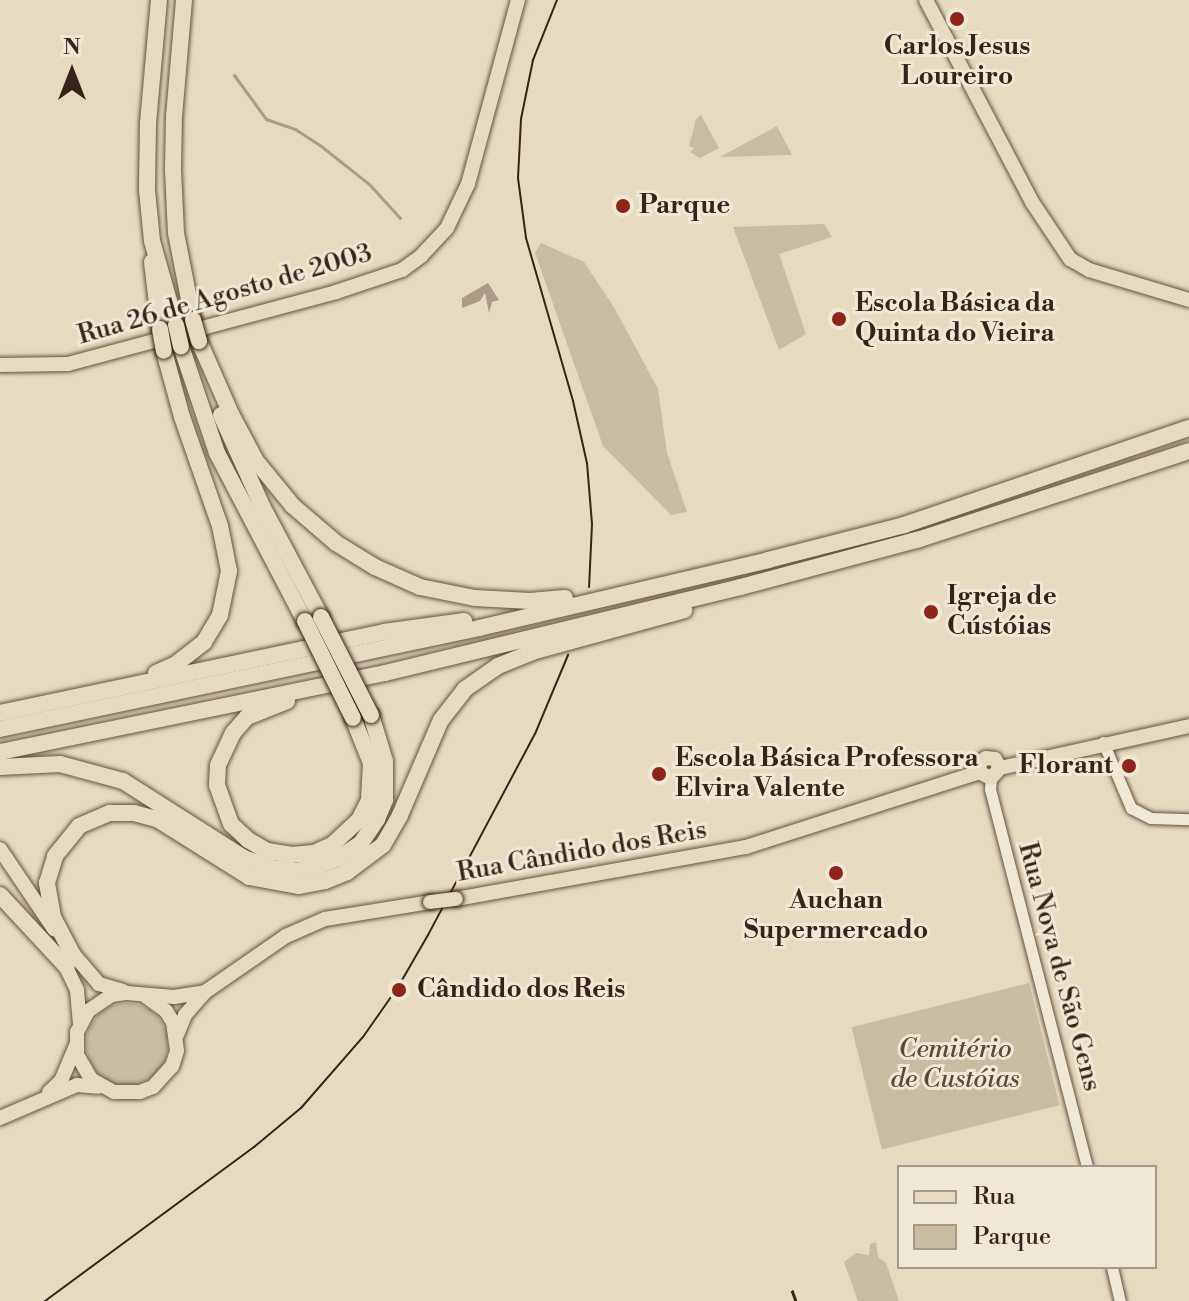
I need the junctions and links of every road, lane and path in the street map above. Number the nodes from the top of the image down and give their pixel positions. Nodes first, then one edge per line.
1 (159, 0) edge
2 (184, 0) edge
3 (518, 0) edge
4 (926, 0) edge
5 (1189, 300) edge
6 (168, 327) junction
7 (199, 341) junction
8 (0, 365) edge
9 (1189, 428) edge
10 (1189, 451) edge
11 (741, 587) junction
12 (630, 592) junction
13 (557, 609) junction
14 (313, 619) junction
15 (385, 673) junction
16 (101, 690) junction
17 (0, 713) edge
18 (371, 715) junction
19 (1189, 726) edge
20 (0, 729) edge
21 (1103, 742) junction
22 (0, 752) edge
23 (0, 767) edge
24 (990, 773) junction
25 (1189, 819) edge
26 (0, 849) edge
27 (368, 856) junction
28 (0, 865) edge
29 (0, 895) edge
30 (70, 962) junction
31 (205, 992) junction
32 (127, 993) junction
33 (144, 995) junction
34 (80, 1023) junction
35 (177, 1035) junction
36 (76, 1041) junction
37 (103, 1088) junction
38 (19, 1112) junction
39 (0, 1118) edge
40 (1086, 1165) edge
41 (1112, 1269) edge
42 (1120, 1301) edge

1 - 6 highway
2 - 7 highway, bridge
3 - 8 main road, Rua 26 de Agosto de 2003
4 - 5 main road
6 - 14 highway, bridge
6 - 16 highway, bridge
7 - 12 highway
7 - 14 highway
9 - 12 highway
10 - 11 highway
11 - 15 highway
11 - 27 highway
12 - 13 highway
13 - 16 highway
13 - 20 highway
14 - 15 highway, bridge
14 - 18 highway, bridge
15 - 22 highway
16 - 17 highway
18 - 23 highway
18 - 27 highway
19 - 21 main road, Rua Cândido dos Reis
21 - 24 main road, Rua Cândido dos Reis
21 - 25 street
24 - 31 main road, Rua Cândido dos Reis, bridge
24 - 40 street, Rua Nova de São Gens
26 - 30 main road
27 - 30 highway
28 - 30 main road
29 - 30 highway
30 - 32 main road
30 - 34 main road
31 - 33 main road, Rua Cândido dos Reis
31 - 35 main road, Rua Cândido dos Reis
32 - 33 main road, Rua Cândido dos Reis
32 - 34 main road
33 - 35 main road
34 - 36 main road
35 - 37 main road, Rua Cândido dos Reis
36 - 37 main road
36 - 38 main road
37 - 38 main road, Rua Cândido dos Reis
38 - 39 main road
41 - 42 street

